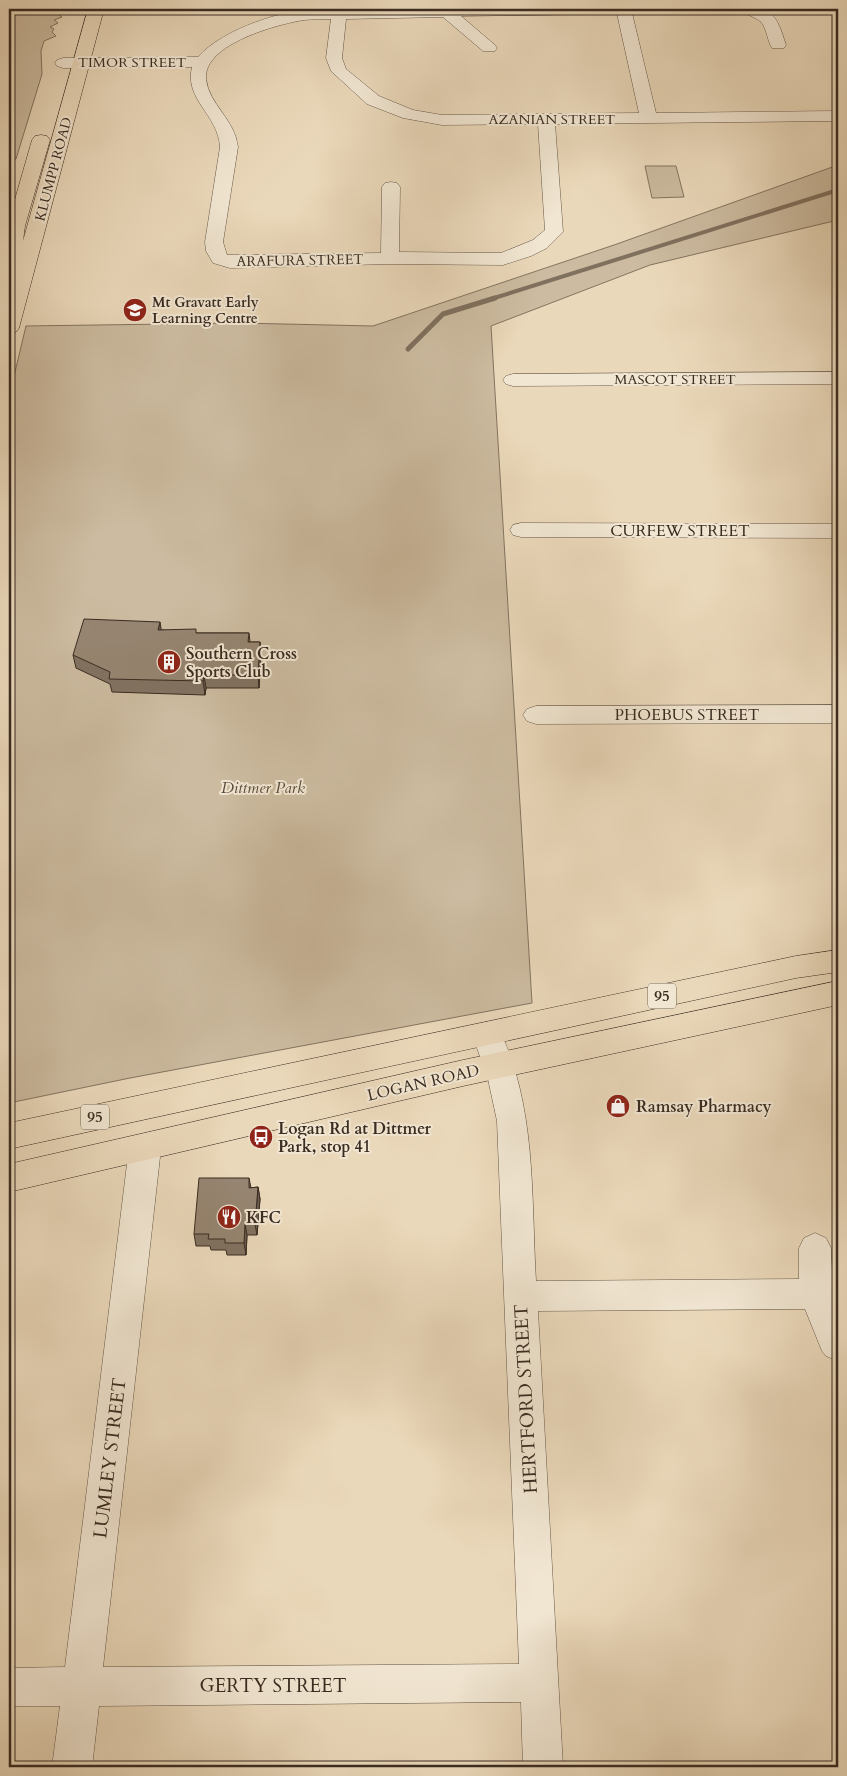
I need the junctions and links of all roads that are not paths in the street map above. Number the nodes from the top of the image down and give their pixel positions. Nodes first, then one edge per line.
1 (96, 9) edge
2 (603, 9) edge
3 (624, 9) edge
4 (748, 9) edge
5 (445, 11) junction
6 (339, 13) junction
7 (68, 45) dead end
8 (778, 45) dead end
9 (489, 48) dead end
10 (81, 62) junction
11 (200, 62) junction
12 (62, 68) joint
13 (838, 116) edge
14 (649, 118) junction
15 (546, 119) junction
16 (45, 127) dead end
17 (391, 187) dead end
18 (390, 258) junction
19 (9, 277) edge
20 (9, 328) edge
21 (838, 378) edge
22 (513, 380) dead end
23 (521, 530) dead end
24 (838, 530) edge
25 (838, 714) edge
26 (536, 715) dead end
27 (838, 961) edge
28 (838, 993) edge
29 (487, 1034) junction
30 (498, 1065) junction
31 (9, 1136) edge
32 (145, 1148) junction
33 (9, 1178) edge
34 (815, 1248) dead end
35 (816, 1294) junction
36 (520, 1296) junction
37 (838, 1345) edge
38 (538, 1683) junction
39 (82, 1686) junction
40 (9, 1687) edge
41 (72, 1767) edge
42 (543, 1767) edge

1 - 10 main road, KLUMPP ROAD
2 - 5 street
3 - 14 street
4 - 8 street
5 - 6 street
5 - 9 street
6 - 11 street
6 - 15 street, AZANIAN STREET
7 - 12 main road
10 - 11 street, TIMOR STREET
10 - 12 street, TIMOR STREET
10 - 20 main road, KLUMPP ROAD
11 - 18 street, ARAFURA STREET
13 - 14 street, AZANIAN STREET
14 - 15 street, AZANIAN STREET
15 - 18 street, ARAFURA STREET
16 - 19 main road, KLUMPP ROAD
17 - 18 street
21 - 22 street, MASCOT STREET
23 - 24 street, CURFEW STREET
25 - 26 street, PHOEBUS STREET
27 - 29 main road, LOGAN ROAD / 95
28 - 30 main road, LOGAN ROAD / 95
29 - 30 street, HERTFORD STREET
29 - 31 main road, LOGAN ROAD / 95
30 - 32 main road, LOGAN ROAD / 95
30 - 36 street, HERTFORD STREET
32 - 33 main road, LOGAN ROAD / 95
32 - 39 street, LUMLEY STREET
34 - 35 street
35 - 36 street
35 - 37 street
36 - 38 street, HERTFORD STREET
38 - 39 street, GERTY STREET
38 - 42 street, HERTFORD STREET
39 - 40 street, GERTY STREET
39 - 41 street, LUMLEY STREET

